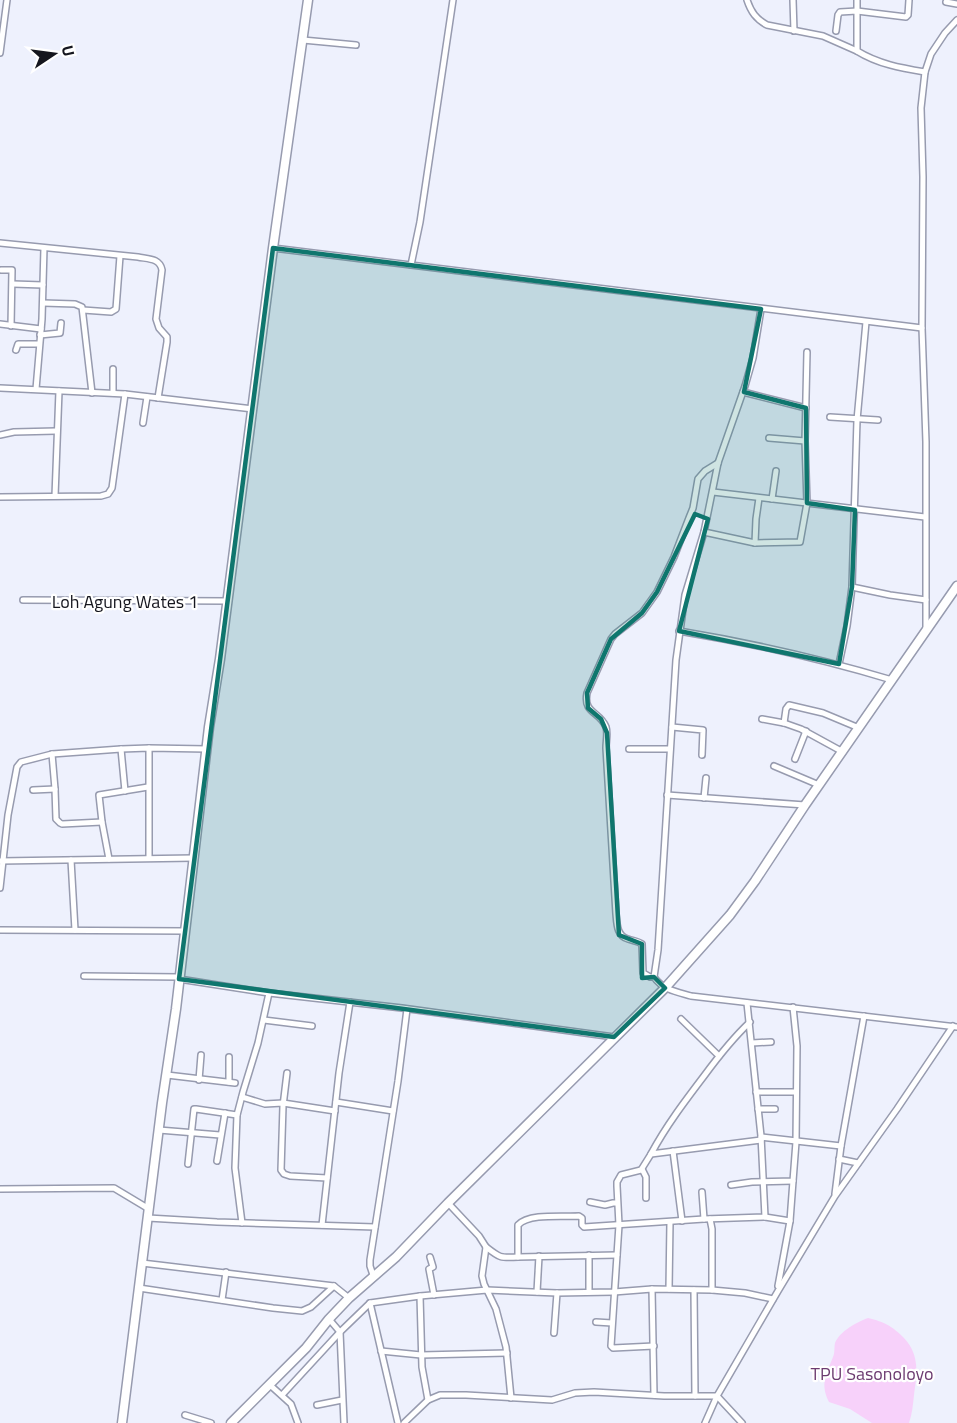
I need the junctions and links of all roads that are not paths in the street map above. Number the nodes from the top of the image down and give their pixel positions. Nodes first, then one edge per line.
1 (7, 0) edge
2 (309, 0) edge
3 (453, 0) edge
4 (747, 0) edge
5 (793, 0) edge
6 (857, 0) edge
7 (909, 0) edge
8 (946, 2) dead end
9 (957, 4) edge
10 (857, 11) junction
11 (2, 14) edge
12 (957, 20) edge
13 (794, 31) junction
14 (836, 31) dead end
15 (1, 40) edge
16 (303, 40) junction
17 (356, 45) dead end
18 (857, 51) junction
19 (0, 53) edge
20 (925, 72) junction
21 (0, 243) edge
22 (44, 248) junction
23 (273, 248) junction
24 (120, 256) junction
25 (411, 265) junction
26 (1, 270) edge
27 (13, 284) junction
28 (43, 285) junction
29 (43, 303) junction
30 (761, 309) junction
31 (83, 310) junction
32 (866, 322) junction
33 (61, 323) dead end
34 (0, 324) edge
35 (11, 326) junction
36 (922, 328) junction
37 (41, 332) junction
38 (39, 344) junction
39 (16, 350) dead end
40 (807, 352) dead end
41 (113, 369) dead end
42 (0, 388) edge
43 (36, 389) junction
44 (59, 391) junction
45 (743, 392) junction
46 (92, 393) junction
47 (113, 393) junction
48 (125, 394) junction
49 (147, 397) junction
50 (158, 398) junction
51 (806, 408) junction
52 (253, 409) junction
53 (830, 417) dead end
54 (857, 420) junction
55 (878, 420) dead end
56 (143, 423) dead end
57 (57, 431) junction
58 (0, 435) edge
59 (769, 438) dead end
60 (805, 441) junction
61 (718, 464) junction
62 (776, 471) dead end
63 (713, 492) junction
64 (55, 496) junction
65 (0, 497) edge
66 (759, 498) junction
67 (772, 499) junction
68 (807, 503) junction
69 (855, 510) junction
70 (925, 518) junction
71 (704, 532) junction
72 (755, 543) junction
73 (852, 586) junction
74 (957, 586) edge
75 (23, 600) dead end
76 (926, 600) junction
77 (228, 601) junction
78 (679, 631) junction
79 (926, 632) junction
80 (839, 664) junction
81 (892, 680) junction
82 (762, 719) dead end
83 (784, 723) junction
84 (672, 727) junction
85 (859, 728) junction
86 (806, 732) junction
87 (148, 748) junction
88 (670, 748) junction
89 (121, 749) junction
90 (207, 749) junction
91 (629, 749) dead end
92 (843, 752) junction
93 (52, 754) junction
94 (702, 755) dead end
95 (795, 759) dead end
96 (774, 766) dead end
97 (706, 778) dead end
98 (819, 785) junction
99 (148, 787) junction
100 (55, 789) junction
101 (33, 790) dead end
102 (125, 791) junction
103 (667, 795) junction
104 (704, 798) junction
105 (805, 805) junction
106 (102, 822) junction
107 (149, 858) junction
108 (194, 858) junction
109 (110, 859) junction
110 (71, 860) junction
111 (2, 861) edge
112 (0, 888) edge
113 (0, 930) edge
114 (75, 930) junction
115 (185, 931) junction
116 (84, 976) dead end
117 (654, 977) junction
118 (179, 978) junction
119 (666, 988) junction
120 (269, 993) junction
121 (350, 1002) junction
122 (747, 1003) junction
123 (793, 1007) junction
124 (407, 1009) junction
125 (864, 1016) junction
126 (681, 1019) dead end
127 (264, 1020) junction
128 (750, 1022) junction
129 (312, 1026) dead end
130 (955, 1027) edge
131 (614, 1037) junction
132 (771, 1042) dead end
133 (752, 1043) junction
134 (201, 1055) dead end
135 (719, 1056) junction
136 (229, 1057) dead end
137 (287, 1073) dead end
138 (167, 1075) junction
139 (199, 1080) junction
140 (756, 1092) junction
141 (795, 1092) junction
142 (242, 1097) junction
143 (336, 1102) junction
144 (283, 1103) junction
145 (758, 1109) junction
146 (776, 1109) dead end
147 (335, 1111) junction
148 (393, 1111) junction
149 (225, 1113) junction
150 (237, 1115) junction
151 (159, 1130) junction
152 (191, 1134) junction
153 (220, 1135) junction
154 (761, 1139) junction
155 (796, 1142) junction
156 (841, 1146) junction
157 (673, 1151) junction
158 (651, 1154) junction
159 (839, 1159) junction
160 (217, 1161) dead end
161 (858, 1163) junction
162 (188, 1164) dead end
163 (642, 1168) junction
164 (327, 1178) junction
165 (793, 1181) junction
166 (764, 1182) junction
167 (731, 1185) dead end
168 (0, 1189) edge
169 (702, 1192) dead end
170 (835, 1196) junction
171 (646, 1198) dead end
172 (590, 1202) dead end
173 (617, 1203) junction
174 (449, 1204) junction
175 (148, 1213) junction
176 (765, 1217) junction
177 (707, 1219) junction
178 (682, 1221) junction
179 (790, 1221) junction
180 (670, 1222) junction
181 (242, 1223) junction
182 (322, 1225) junction
183 (620, 1225) junction
184 (375, 1227) junction
185 (486, 1247) junction
186 (617, 1255) junction
187 (539, 1256) junction
188 (589, 1256) junction
189 (430, 1257) dead end
190 (518, 1257) junction
191 (142, 1263) junction
192 (226, 1272) junction
193 (373, 1275) junction
194 (334, 1287) junction
195 (139, 1288) junction
196 (652, 1289) junction
197 (669, 1289) junction
198 (487, 1290) junction
199 (694, 1290) junction
200 (712, 1290) junction
201 (778, 1291) junction
202 (537, 1292) junction
203 (589, 1292) junction
204 (614, 1292) junction
205 (558, 1293) junction
206 (434, 1295) junction
207 (420, 1296) junction
208 (349, 1298) junction
209 (773, 1299) junction
210 (222, 1300) junction
211 (370, 1303) junction
212 (596, 1322) dead end
213 (612, 1323) junction
214 (335, 1327) junction
215 (554, 1333) dead end
216 (654, 1346) junction
217 (381, 1351) junction
218 (507, 1353) junction
219 (421, 1355) junction
220 (271, 1386) junction
221 (282, 1395) junction
222 (654, 1395) junction
223 (695, 1396) junction
224 (717, 1396) junction
225 (511, 1398) junction
226 (342, 1400) junction
227 (428, 1400) junction
228 (317, 1405) dead end
229 (185, 1415) dead end
230 (123, 1423) edge
231 (211, 1423) edge
232 (231, 1423) edge
233 (297, 1423) edge
234 (344, 1423) edge
235 (398, 1423) edge
236 (404, 1423) edge
237 (705, 1423) edge
238 (742, 1423) edge

1 - 11 street
2 - 16 main road
3 - 25 street
4 - 13 street
5 - 13 street
6 - 10 street
7 - 10 street
8 - 9 street
10 - 14 street
10 - 18 street
11 - 15 street
12 - 20 street
13 - 18 street
15 - 19 street
16 - 17 street
16 - 23 main road
18 - 20 street
20 - 36 street
21 - 22 street
22 - 24 street
22 - 28 street
23 - 25 street
23 - 52 main road
24 - 31 street
24 - 50 street
25 - 30 street
26 - 27 street
27 - 28 street
27 - 35 street
28 - 29 street
29 - 31 street
29 - 37 street
30 - 32 street
30 - 45 street
31 - 46 street
32 - 36 street
32 - 54 street
33 - 37 street
34 - 35 street
35 - 37 street
36 - 70 street
37 - 38 street
38 - 39 street
38 - 43 street
40 - 51 street
41 - 47 street
42 - 43 street
43 - 44 street
44 - 46 street
44 - 57 street
45 - 51 street
45 - 61 street
46 - 47 street
47 - 48 street
48 - 49 street
48 - 64 street
49 - 50 street
49 - 56 street
50 - 52 street
51 - 60 street
52 - 77 main road
53 - 54 street
54 - 55 street
54 - 69 street
57 - 58 street
57 - 64 street
59 - 60 street
60 - 68 street
61 - 63 street
61 - 117 street
62 - 67 street
63 - 66 street
63 - 71 street
64 - 65 street
66 - 67 street
66 - 72 street
67 - 68 street
68 - 69 street
68 - 72 street
69 - 70 street
69 - 73 street
70 - 76 street
71 - 72 street
71 - 78 street
73 - 76 street
73 - 80 street
74 - 79 main road
75 - 77 street, Loh Agung Wates 1
76 - 79 street
77 - 90 main road
78 - 80 street
78 - 84 street
79 - 81 main road
80 - 81 street
81 - 85 main road
82 - 83 street
83 - 85 street
83 - 86 street
84 - 88 street
84 - 94 street
85 - 92 main road
86 - 92 street
86 - 95 street
87 - 89 street
87 - 90 street
87 - 99 street
88 - 91 street
88 - 103 street
89 - 93 street
89 - 102 street
90 - 108 main road
92 - 98 main road
93 - 100 street
93 - 111 street
96 - 98 street
97 - 104 street
98 - 105 main road
99 - 102 street
99 - 107 street
100 - 101 street
100 - 106 street
102 - 106 street
103 - 104 street
103 - 117 street
104 - 105 street
105 - 119 main road
106 - 109 street
107 - 108 street
107 - 109 street
108 - 115 main road
109 - 110 street
110 - 111 street
110 - 114 street
111 - 112 street
113 - 114 street
114 - 115 street
115 - 118 main road
116 - 118 street
117 - 119 street
118 - 120 street
118 - 138 main road
119 - 122 street
119 - 131 main road
120 - 121 street
120 - 127 street
121 - 124 street
121 - 143 street
122 - 123 street
122 - 128 street
123 - 125 street
123 - 141 street
124 - 131 street
124 - 148 street
125 - 130 street
125 - 156 street
126 - 135 street
127 - 129 street
127 - 142 street
128 - 133 street
128 - 135 street
130 - 161 street
131 - 174 main road
132 - 133 street
133 - 140 street
134 - 139 street
135 - 158 street
136 - 139 street
137 - 144 street
138 - 139 street
138 - 151 main road
140 - 141 street
140 - 145 street
141 - 155 street
142 - 144 street
142 - 150 street
143 - 147 street
143 - 148 street
144 - 147 street
144 - 164 street
145 - 146 street
145 - 154 street
147 - 164 street
148 - 184 street
149 - 150 street
149 - 152 street
149 - 153 street
150 - 181 street
151 - 152 street
151 - 175 main road
152 - 153 street
152 - 162 street
153 - 160 street
154 - 155 street
154 - 157 street
154 - 166 street
155 - 156 street
155 - 165 street
156 - 159 street
157 - 158 street
157 - 178 street
158 - 163 street
159 - 161 street
159 - 170 street
161 - 170 street
163 - 171 street
163 - 173 street
164 - 182 street
165 - 166 street
165 - 179 street
166 - 167 street
166 - 176 street
168 - 175 street
169 - 177 street
170 - 201 street
172 - 173 street
173 - 183 street
174 - 185 street
174 - 193 main road
175 - 181 street
175 - 191 main road
176 - 177 street
176 - 179 street
177 - 178 street
177 - 200 street
178 - 180 street
179 - 201 street
180 - 183 street
180 - 197 street
181 - 182 street
182 - 184 street
183 - 186 street
183 - 190 street
184 - 193 street
185 - 190 street
185 - 198 street
186 - 188 street
186 - 204 street
187 - 188 street
187 - 190 street
187 - 202 street
188 - 203 street
189 - 206 street
191 - 192 street
191 - 195 main road
192 - 194 street
192 - 210 street
193 - 208 main road
194 - 208 street
194 - 210 street
195 - 210 street
195 - 230 main road
196 - 197 street
196 - 204 street
196 - 216 street
197 - 199 street
198 - 202 street
198 - 206 street
198 - 218 street
199 - 200 street
199 - 223 street
200 - 209 street
201 - 209 street
202 - 205 street
203 - 204 street
203 - 205 street
204 - 213 street
205 - 215 street
206 - 207 street
207 - 211 street
207 - 219 street
208 - 214 main road
209 - 224 street
211 - 214 street
211 - 217 street
212 - 213 street
213 - 216 street
214 - 220 main road
214 - 221 street
214 - 226 street
216 - 222 street
217 - 219 street
217 - 235 street
218 - 219 street
218 - 225 street
219 - 227 street
220 - 221 street
220 - 232 main road
221 - 233 street
222 - 223 street
222 - 225 street
223 - 224 street
224 - 237 street
224 - 238 street
225 - 227 street
226 - 228 street
226 - 234 street
227 - 236 street
229 - 231 street

